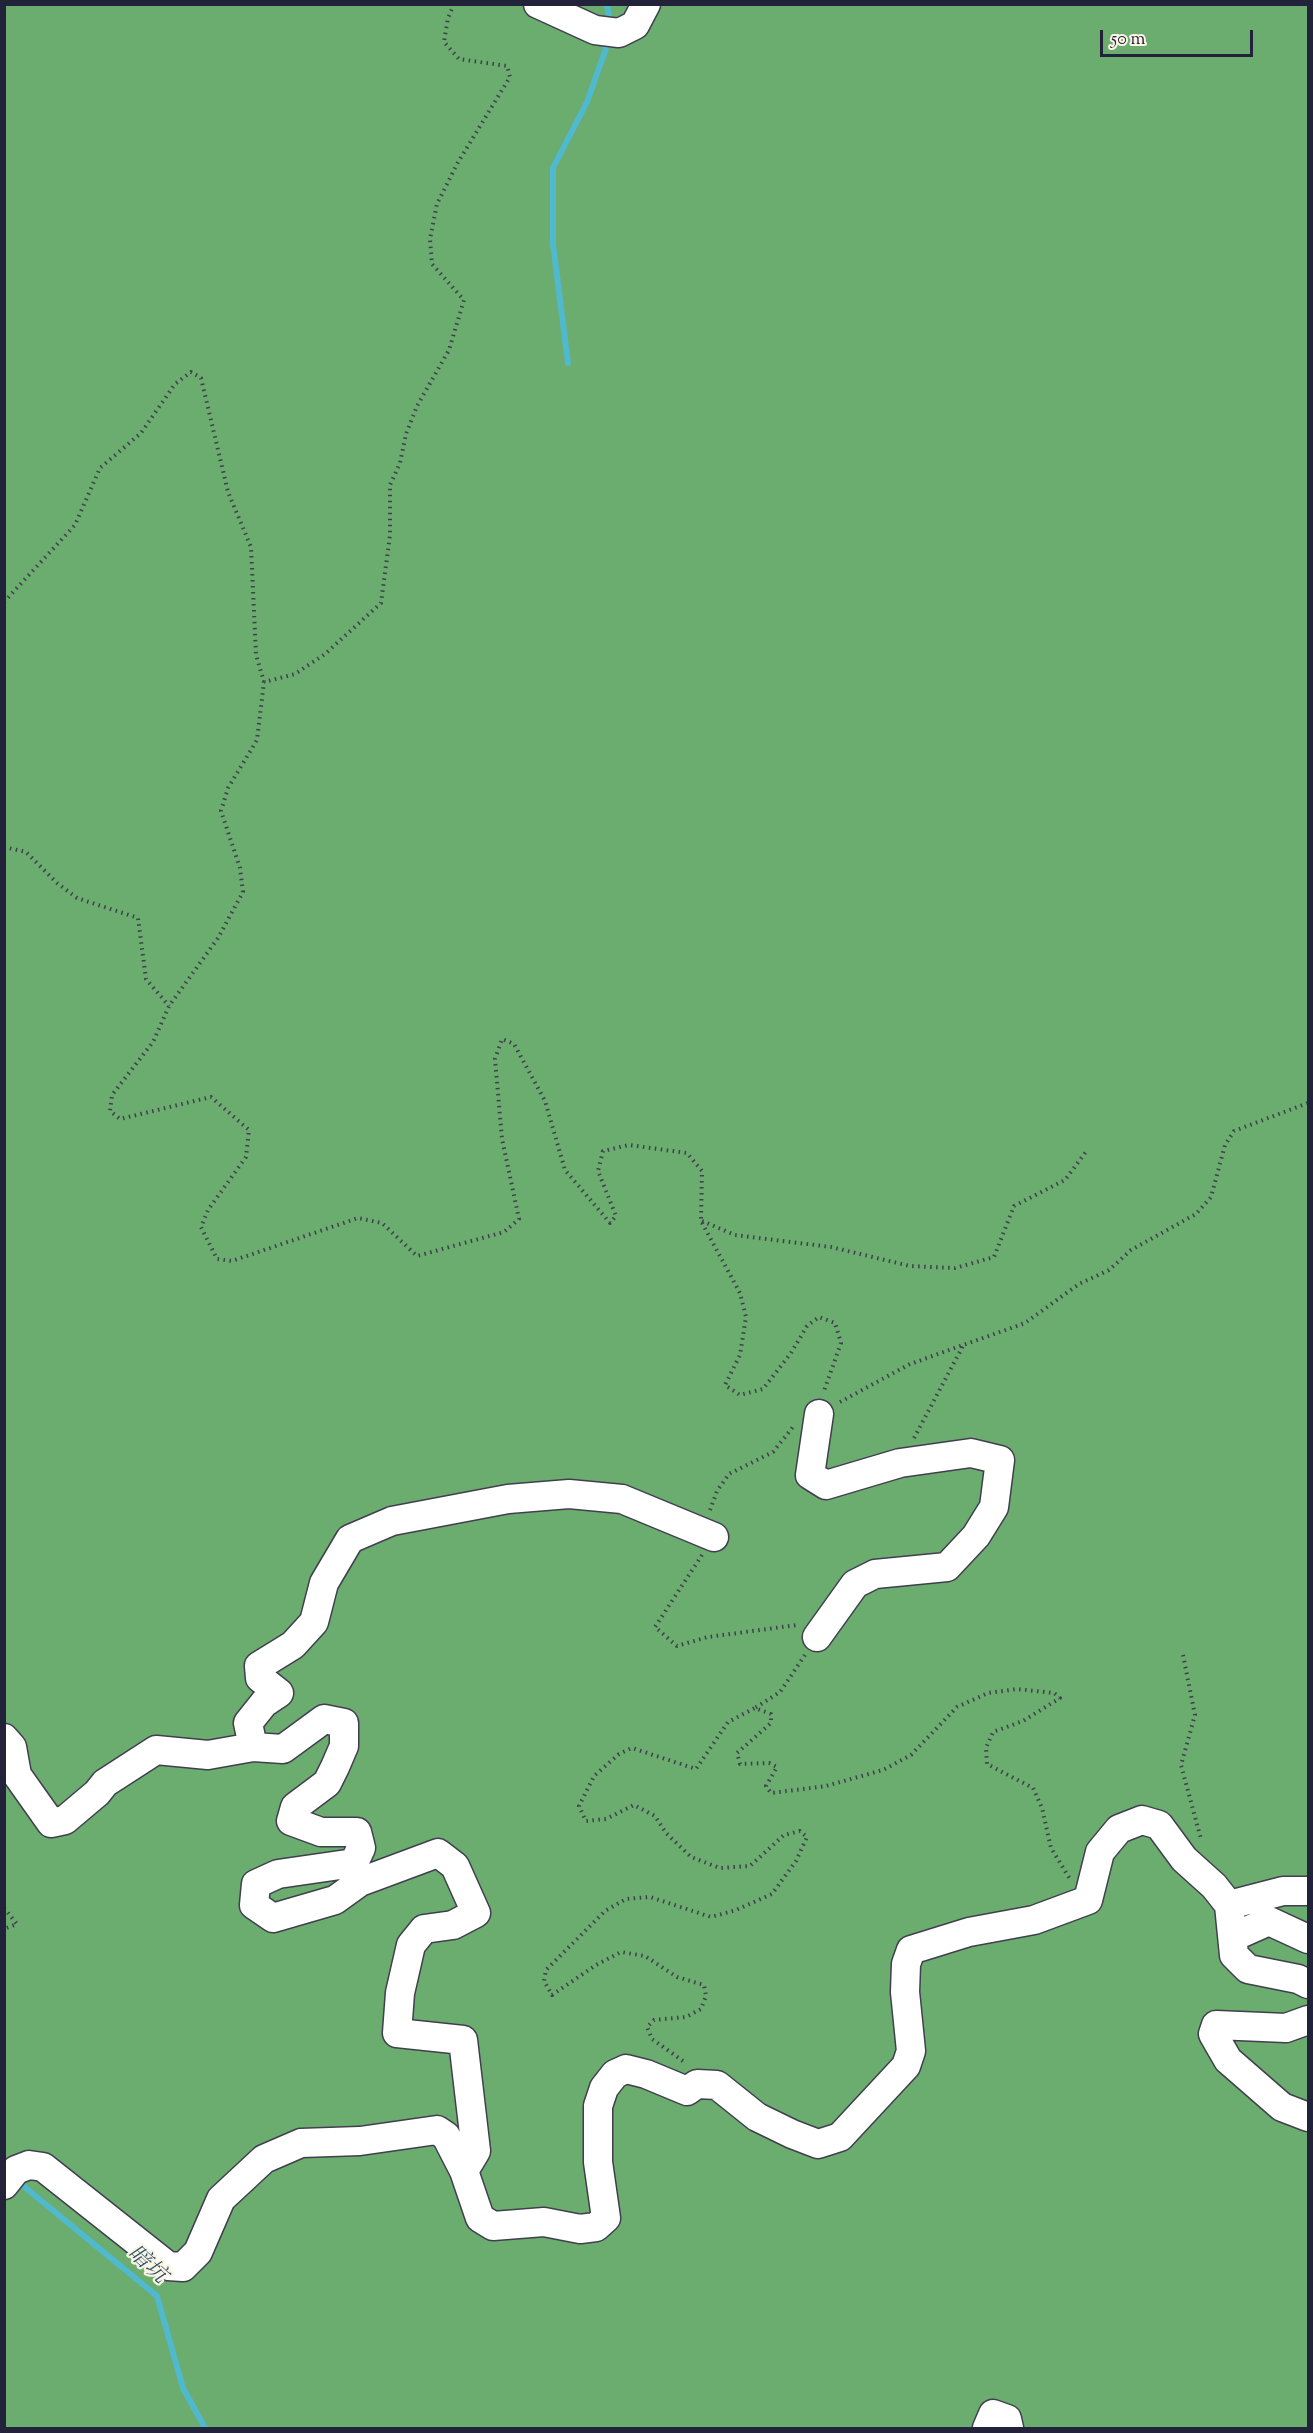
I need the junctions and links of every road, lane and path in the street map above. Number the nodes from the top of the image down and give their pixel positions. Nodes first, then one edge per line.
1 (454, 4) edge
2 (538, 4) edge
3 (646, 4) edge
4 (4, 602) edge
5 (264, 682) junction
6 (4, 847) edge
7 (170, 1006) junction
8 (1308, 1103) edge
9 (1088, 1149) dead end
10 (701, 1221) junction
11 (965, 1344) junction
12 (819, 1414) junction
13 (900, 1463) junction
14 (714, 1538) junction
15 (817, 1637) junction
16 (1183, 1655) dead end
17 (755, 1708) junction
18 (4, 1738) edge
19 (253, 1748) junction
20 (1203, 1846) dead end
21 (1308, 1891) edge
22 (1088, 1900) junction
23 (1229, 1905) junction
24 (4, 1908) edge
25 (4, 1929) edge
26 (1233, 1937) junction
27 (1308, 1940) edge
28 (1308, 1984) edge
29 (1308, 2020) edge
30 (697, 2084) junction
31 (1308, 2117) edge
32 (464, 2171) junction
33 (4, 2185) edge
34 (987, 2428) edge
35 (1009, 2428) edge

1 - 5 path
2 - 3 street
4 - 5 path
5 - 7 path
6 - 7 path
7 - 10 path
8 - 11 path
9 - 10 path
10 - 12 path
11 - 12 path
11 - 13 path
12 - 13 street
12 - 14 path
13 - 15 street
14 - 15 path
14 - 19 street
15 - 17 path
16 - 20 path
17 - 22 path
17 - 30 path
18 - 19 street
19 - 32 street
21 - 23 street
22 - 23 street
22 - 30 street
23 - 26 street
24 - 25 path
26 - 27 street
26 - 28 street
29 - 31 street
30 - 32 street
32 - 33 street
34 - 35 street

